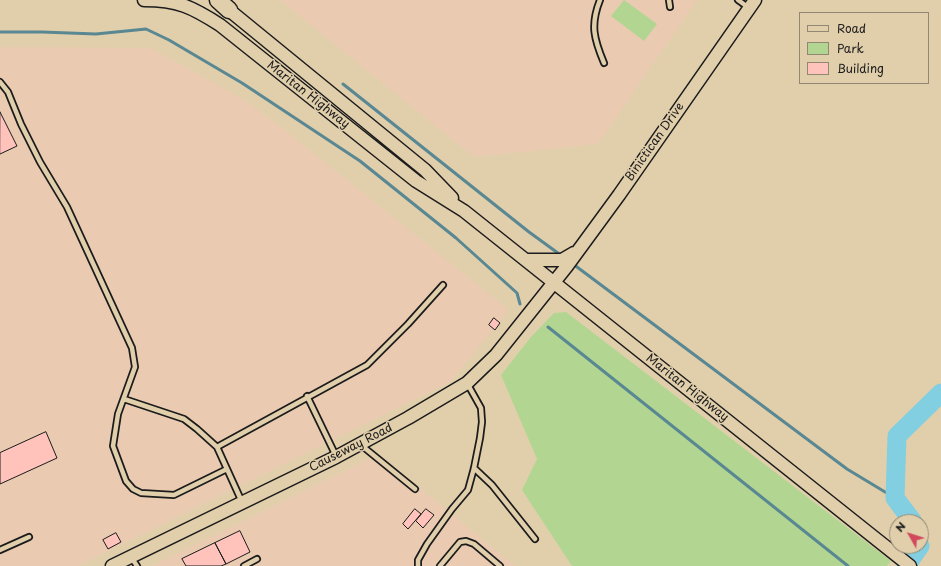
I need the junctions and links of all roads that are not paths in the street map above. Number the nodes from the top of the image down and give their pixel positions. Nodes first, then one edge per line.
1 (144, 0) edge
2 (211, 0) edge
3 (600, 0) edge
4 (669, 0) edge
5 (738, 0) edge
6 (752, 4) edge
7 (223, 5) edge
8 (670, 8) dead end
9 (604, 63) dead end
10 (0, 82) edge
11 (464, 211) junction
12 (579, 250) junction
13 (526, 260) junction
14 (554, 283) junction
15 (443, 285) dead end
16 (467, 383) junction
17 (307, 396) junction
18 (124, 399) junction
19 (360, 444) junction
20 (217, 447) junction
21 (336, 457) junction
22 (227, 468) junction
23 (474, 468) junction
24 (415, 489) dead end
25 (242, 503) junction
26 (29, 537) dead end
27 (535, 538) dead end
28 (0, 550) edge
29 (257, 559) dead end
30 (134, 562) edge
31 (112, 566) edge
32 (244, 566) edge
33 (418, 566) edge
34 (440, 566) edge
35 (500, 566) edge
36 (910, 566) edge

1 - 11 main road, Maritan Highway
2 - 7 main road, Maritan Highway
3 - 9 lane
4 - 8 lane
5 - 6 lane
6 - 12 main road, Binictican Drive
7 - 11 main road, Maritan Highway
10 - 18 lane
11 - 13 main road, Maritan Highway
12 - 13 main road
12 - 14 main road, Binictican Drive
13 - 14 main road, Maritan Highway
14 - 16 main road, Causeway Road
14 - 36 main road, Maritan Highway
15 - 17 lane
16 - 19 main road, Causeway Road
16 - 23 lane
17 - 20 lane
17 - 21 lane
18 - 20 lane
18 - 22 lane
19 - 21 main road, Causeway Road
19 - 24 lane
20 - 22 lane
21 - 25 main road, Causeway Road
22 - 25 lane
23 - 27 lane
23 - 33 lane
25 - 30 main road, Causeway Road
26 - 28 lane
29 - 32 lane
30 - 31 main road, Causeway Road
34 - 35 lane

